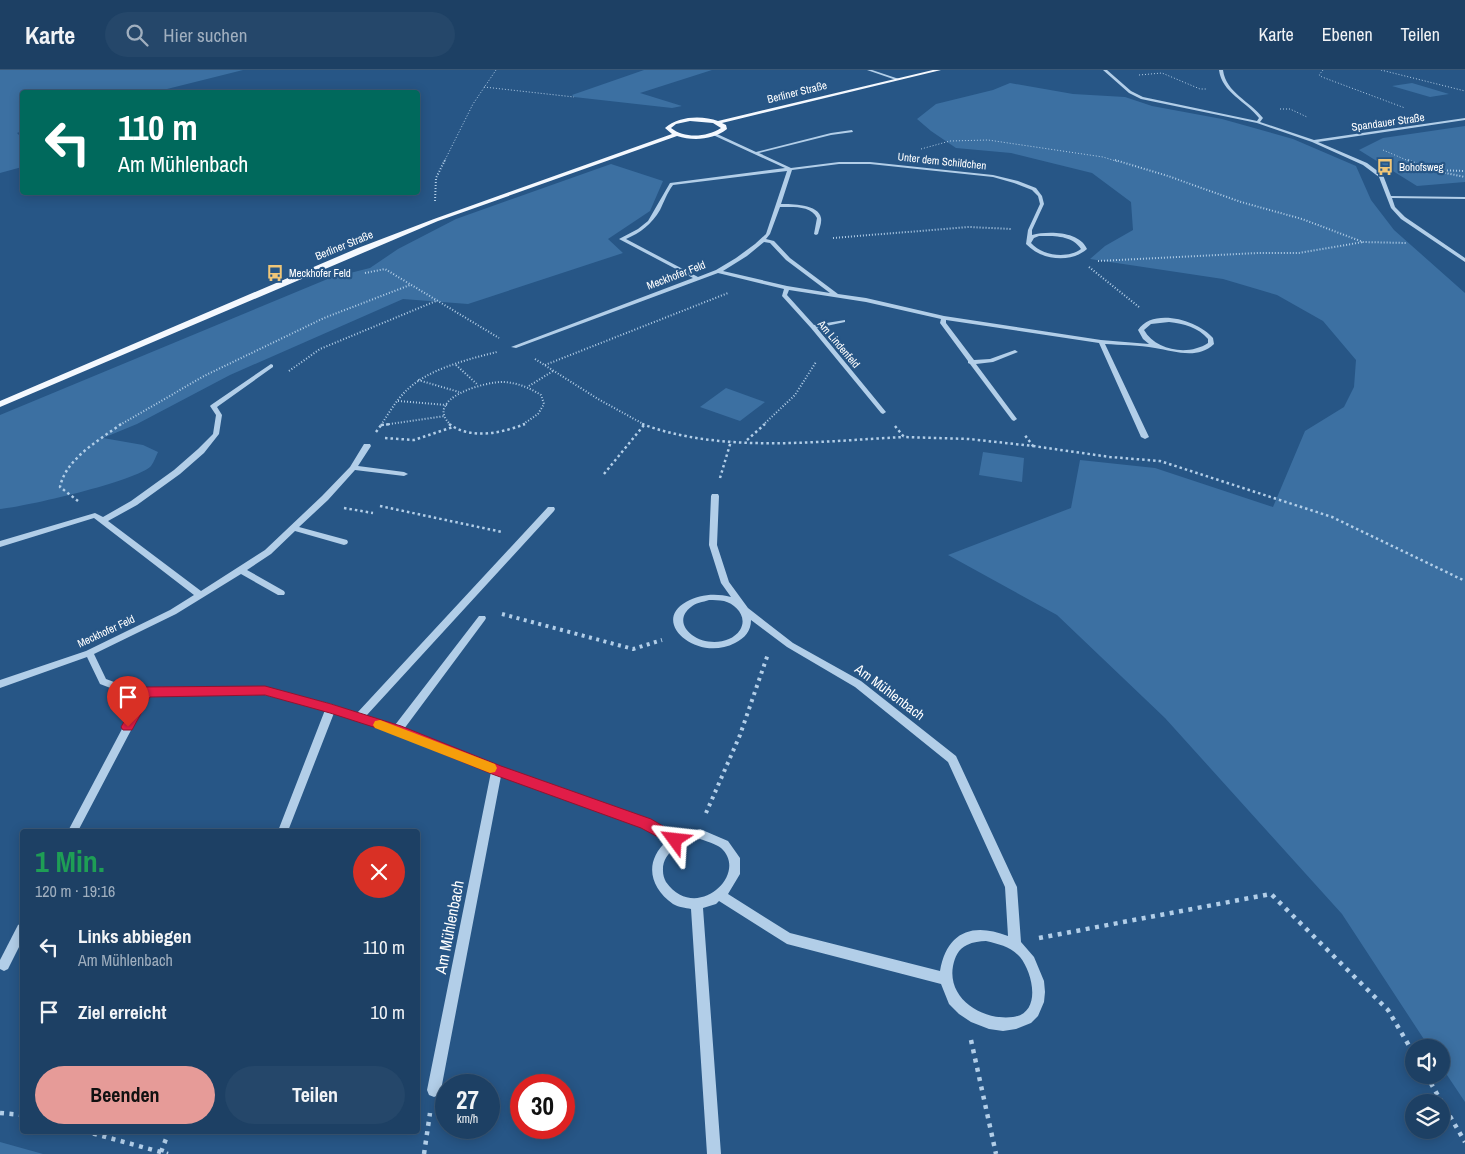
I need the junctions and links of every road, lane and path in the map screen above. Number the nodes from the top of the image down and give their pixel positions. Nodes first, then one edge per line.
1 (496, 70) edge
2 (868, 70) edge
3 (940, 70) edge
4 (1105, 70) edge
5 (1221, 70) edge
6 (1323, 70) edge
7 (1381, 70) edge
8 (1139, 78) dead end
9 (897, 80) junction
10 (1188, 84) dead end
11 (484, 87) junction
12 (1465, 91) edge
13 (574, 97) dead end
14 (1255, 110) junction
15 (1412, 111) dead end
16 (1249, 112) dead end
17 (1238, 113) dead end
18 (1229, 115) junction
19 (1465, 119) edge
20 (719, 122) junction
21 (1258, 122) junction
22 (852, 131) dead end
23 (676, 134) junction
24 (714, 134) junction
25 (1313, 141) junction
26 (914, 151) dead end
27 (756, 153) junction
28 (790, 169) junction
29 (1375, 170) junction
30 (1431, 170) junction
31 (1465, 171) edge
32 (1465, 177) edge
33 (1390, 197) junction
34 (1465, 198) edge
35 (778, 205) junction
36 (436, 220) junction
37 (1030, 230) junction
38 (816, 234) dead end
39 (830, 238) dead end
40 (763, 240) junction
41 (1029, 240) junction
42 (1363, 242) junction
43 (1443, 244) junction
44 (1076, 255) junction
45 (1465, 260) edge
46 (1085, 263) junction
47 (718, 271) junction
48 (362, 273) dead end
49 (698, 279) junction
50 (759, 281) junction
51 (787, 288) junction
52 (838, 295) junction
53 (437, 300) junction
54 (944, 318) junction
55 (1158, 321) junction
56 (843, 322) dead end
57 (813, 327) junction
58 (1101, 342) junction
59 (827, 344) junction
60 (1156, 346) junction
61 (514, 347) junction
62 (1015, 352) dead end
63 (970, 362) junction
64 (456, 365) junction
65 (271, 366) dead end
66 (544, 366) junction
67 (288, 371) dead end
68 (553, 371) junction
69 (418, 380) junction
70 (478, 385) junction
71 (528, 386) junction
72 (460, 392) junction
73 (398, 401) junction
74 (0, 404) edge
75 (447, 405) junction
76 (883, 412) joint
77 (445, 416) junction
78 (1014, 419) joint
79 (380, 425) junction
80 (644, 425) junction
81 (453, 427) junction
82 (904, 437) junction
83 (1145, 437) dead end
84 (372, 438) junction
85 (747, 440) junction
86 (731, 441) junction
87 (367, 446) joint
88 (1032, 446) junction
89 (353, 468) junction
90 (404, 474) dead end
91 (604, 474) dead end
92 (715, 496) joint
93 (380, 506) dead end
94 (551, 509) dead end
95 (103, 520) junction
96 (293, 528) junction
97 (525, 538) junction
98 (344, 542) dead end
99 (0, 544) edge
100 (241, 570) junction
101 (1465, 580) edge
102 (281, 593) dead end
103 (200, 595) junction
104 (744, 610) junction
105 (498, 613) dead end
106 (482, 618) dead end
107 (682, 633) junction
108 (775, 634) junction
109 (88, 653) junction
110 (0, 684) edge
111 (146, 692) junction
112 (331, 708) junction
113 (358, 718) junction
114 (397, 730) junction
115 (497, 770) junction
116 (74, 829) edge
117 (284, 829) edge
118 (706, 835) junction
119 (675, 840) junction
120 (720, 895) junction
121 (697, 904) junction
122 (20, 933) edge
123 (1019, 949) junction
124 (4, 965) dead end
125 (946, 979) junction
126 (976, 1018) junction
127 (1405, 1039) edge
128 (1431, 1084) edge
129 (434, 1090) joint
130 (0, 1113) edge
131 (20, 1115) edge
132 (95, 1134) edge
133 (168, 1134) edge
134 (1465, 1142) edge
135 (161, 1152) junction
136 (168, 1154) edge
137 (424, 1154) edge
138 (714, 1154) edge
139 (996, 1154) edge

1 - 11 path
2 - 9 street
3 - 9 main road, Berliner Straße
4 - 18 street
5 - 14 street
6 - 15 path
7 - 12 path
8 - 10 path
9 - 20 main road, Berliner Straße
11 - 13 path
11 - 36 path
14 - 16 street
14 - 21 street
17 - 18 street
18 - 21 street
19 - 25 street, Spandauer Straße
20 - 23 main road, Berliner Straße
20 - 24 main road
21 - 25 street
22 - 27 street
23 - 24 main road
23 - 36 main road, Berliner Straße
24 - 27 street
25 - 29 street
26 - 42 path
27 - 28 street
28 - 35 street, Meckhofer Feld
28 - 37 street, Unter dem Schildchen
28 - 49 street, Unter dem Schildchen
29 - 30 path
29 - 33 street
30 - 31 path
30 - 32 path
33 - 34 street
33 - 43 street
35 - 38 street
35 - 40 street, Meckhofer Feld
36 - 74 main road, Berliner Straße
37 - 39 path
37 - 41 street, Unter dem Schildchen
40 - 47 street, Meckhofer Feld
40 - 52 street
41 - 44 street
41 - 44 street
42 - 43 path
42 - 46 path
43 - 45 street
44 - 46 path
46 - 55 path
47 - 49 street, Meckhofer Feld
47 - 50 street
48 - 53 path
49 - 61 street, Meckhofer Feld
50 - 51 street
50 - 66 path
51 - 52 street
51 - 57 street, Am Lindenfeld
52 - 54 street
53 - 61 path
53 - 67 path
54 - 58 street
54 - 63 street
55 - 60 street
55 - 60 street
56 - 57 street
57 - 59 street, Am Lindenfeld
58 - 60 street
58 - 83 street
59 - 76 street, Am Lindenfeld
59 - 85 path
61 - 64 path
61 - 66 path
62 - 63 street
63 - 78 street
64 - 69 path
64 - 70 path
65 - 95 street
66 - 68 path
68 - 71 path
68 - 80 path
69 - 72 path
69 - 73 path
70 - 71 path
70 - 72 path
71 - 81 path
72 - 75 path
73 - 75 path
73 - 79 path
75 - 77 path
76 - 82 path
77 - 79 path
77 - 81 path
78 - 88 path
79 - 84 path
80 - 86 path
80 - 91 path
81 - 84 path
82 - 85 path
82 - 88 path
84 - 87 path
85 - 86 path
86 - 92 path
87 - 89 street, Meckhofer Feld
88 - 101 path
89 - 90 street
89 - 96 street, Meckhofer Feld
92 - 104 street, Am Mühlenbach
93 - 97 path
94 - 97 street
95 - 99 street
95 - 103 street
96 - 98 street
96 - 100 street, Meckhofer Feld
97 - 113 street
100 - 102 street
100 - 103 street, Meckhofer Feld
103 - 109 street, Meckhofer Feld
104 - 107 street
104 - 107 street
104 - 108 street, Am Mühlenbach
105 - 107 path
106 - 114 street
108 - 118 path
108 - 123 street, Am Mühlenbach
109 - 110 street, Meckhofer Feld
109 - 111 street
111 - 112 street
111 - 116 street
112 - 113 street
112 - 117 street
113 - 114 street
114 - 115 street
115 - 119 street
115 - 129 street, Am Mühlenbach
118 - 119 street
118 - 120 street
119 - 121 street
120 - 121 street
120 - 125 street
121 - 138 street
122 - 124 street
123 - 125 street
123 - 126 street, Am Mühlenbach
123 - 127 path
125 - 126 street, Am Mühlenbach
126 - 139 path
128 - 134 path
129 - 137 path
130 - 131 path
132 - 135 path
133 - 135 path
135 - 136 path

